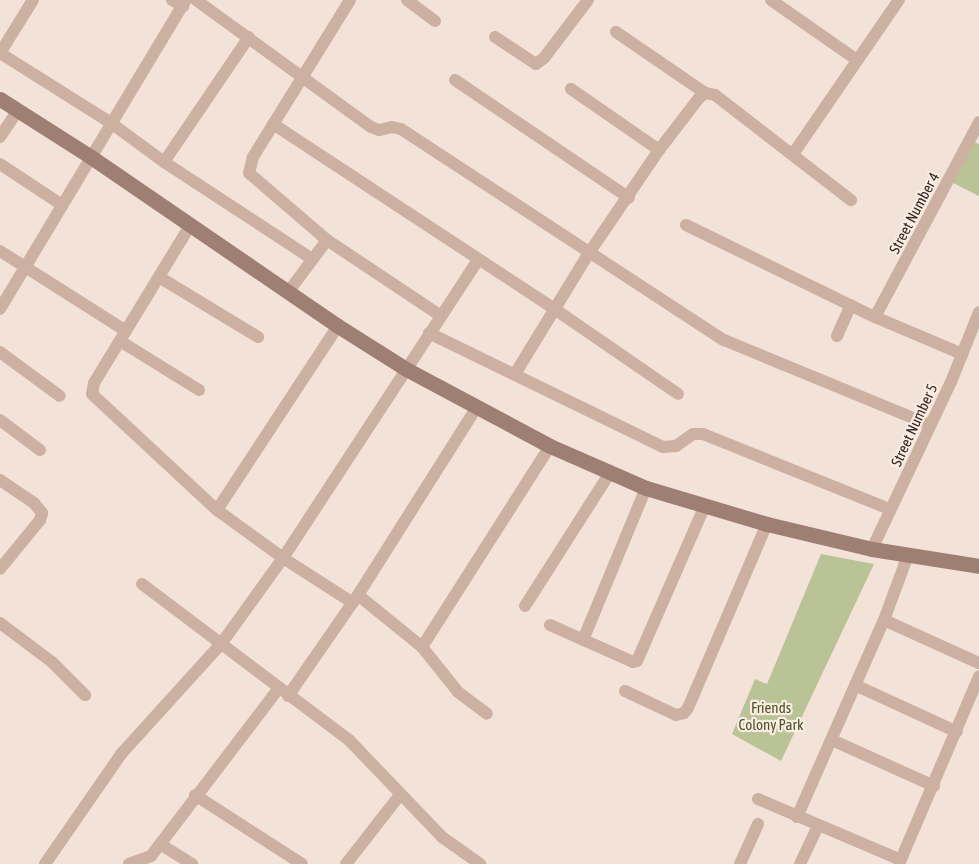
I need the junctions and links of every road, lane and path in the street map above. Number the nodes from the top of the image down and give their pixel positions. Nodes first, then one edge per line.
1 (196, 0) edge
2 (350, 0) edge
3 (407, 0) edge
4 (588, 0) edge
5 (771, 0) edge
6 (899, 0) edge
7 (31, 1) edge
8 (180, 2) edge
9 (435, 21) dead end
10 (616, 32) dead end
11 (249, 37) junction
12 (495, 37) dead end
13 (857, 60) junction
14 (301, 77) junction
15 (455, 80) dead end
16 (571, 89) dead end
17 (705, 93) junction
18 (0, 99) edge
19 (18, 110) junction
20 (979, 122) edge
21 (111, 123) junction
22 (273, 124) junction
23 (0, 137) edge
24 (659, 150) junction
25 (793, 154) junction
26 (91, 157) junction
27 (164, 162) junction
28 (0, 164) edge
29 (629, 198) junction
30 (851, 200) dead end
31 (62, 205) junction
32 (191, 224) junction
33 (686, 225) dead end
34 (327, 240) junction
35 (0, 251) edge
36 (589, 254) junction
37 (312, 259) junction
38 (478, 260) junction
39 (25, 268) junction
40 (159, 277) junction
41 (289, 291) junction
42 (851, 305) junction
43 (0, 309) edge
44 (556, 310) junction
45 (979, 312) edge
46 (441, 316) junction
47 (875, 317) junction
48 (338, 326) junction
49 (429, 333) junction
50 (123, 336) junction
51 (837, 336) dead end
52 (258, 337) dead end
53 (0, 352) edge
54 (962, 354) junction
55 (406, 369) junction
56 (515, 374) junction
57 (199, 390) dead end
58 (678, 394) dead end
59 (60, 396) dead end
60 (477, 407) junction
61 (0, 420) edge
62 (930, 425) junction
63 (550, 446) junction
64 (40, 450) dead end
65 (609, 474) junction
66 (0, 480) edge
67 (646, 488) junction
68 (705, 505) junction
69 (890, 509) junction
70 (217, 510) junction
71 (767, 524) junction
72 (872, 549) junction
73 (908, 555) junction
74 (283, 558) junction
75 (979, 566) edge
76 (0, 569) edge
77 (142, 584) dead end
78 (355, 599) junction
79 (525, 606) dead end
80 (884, 620) junction
81 (0, 623) edge
82 (550, 625) dead end
83 (583, 640) junction
84 (221, 644) junction
85 (422, 647) junction
86 (979, 663) edge
87 (979, 676) edge
88 (855, 685) junction
89 (625, 691) dead end
90 (283, 693) junction
91 (85, 694) dead end
92 (487, 714) dead end
93 (957, 732) junction
94 (832, 740) junction
95 (934, 786) junction
96 (195, 795) junction
97 (400, 795) junction
98 (758, 799) dead end
99 (797, 818) junction
100 (758, 824) dead end
101 (818, 826) junction
102 (160, 844) junction
103 (473, 862) edge
104 (900, 862) edge
105 (45, 864) edge
106 (129, 864) edge
107 (192, 864) edge
108 (302, 864) edge
109 (346, 864) edge
110 (740, 864) edge
111 (800, 864) edge

1 - 11 street
2 - 14 street
3 - 9 street
4 - 12 street
5 - 13 street
6 - 13 street
7 - 21 street
8 - 21 street
10 - 17 street
11 - 14 street
11 - 27 street
13 - 25 street
14 - 22 street
14 - 36 street
15 - 29 street
16 - 24 street
17 - 24 street
17 - 25 street
18 - 19 street
19 - 23 street
19 - 26 street
20 - 47 street, Street Number 4
21 - 26 street
21 - 27 street
22 - 34 street
22 - 38 street
24 - 29 street
25 - 30 street
26 - 31 street
26 - 32 street
27 - 37 street
28 - 31 street
29 - 36 street
31 - 39 street
32 - 40 street
32 - 41 street
33 - 42 street
34 - 37 street
34 - 46 street
35 - 39 street
36 - 44 street
36 - 62 street
37 - 41 street
38 - 44 street
38 - 46 street
39 - 43 street
39 - 50 street
40 - 50 street
40 - 52 street
41 - 48 street
42 - 47 street
42 - 51 street
44 - 56 street
44 - 58 street
45 - 54 street, Street Number 5
46 - 49 street
47 - 54 street
48 - 55 street
48 - 70 street
49 - 55 street
49 - 56 street
50 - 57 street
50 - 70 street
53 - 59 street
54 - 62 street, Street Number 5
55 - 60 street
55 - 74 street
56 - 69 street
60 - 63 street
60 - 78 street
61 - 64 street
62 - 69 street, Street Number 5
63 - 65 street
63 - 85 street
65 - 67 street
65 - 79 street
66 - 76 street
67 - 68 street
67 - 83 street
68 - 71 street
68 - 83 street
69 - 72 street, Street Number 5
70 - 74 street
71 - 72 street
71 - 89 street
72 - 73 street
73 - 75 street
73 - 80 street
74 - 78 street
74 - 84 street
77 - 84 street
78 - 85 street
78 - 90 street
80 - 86 street
80 - 88 street
81 - 91 street
82 - 83 street
84 - 90 street
84 - 105 street
85 - 92 street
87 - 93 street
88 - 93 street
88 - 94 street
90 - 96 street
90 - 97 street
93 - 95 street
94 - 95 street
94 - 99 street
95 - 104 street
96 - 102 street
96 - 108 street
97 - 103 street
97 - 109 street
98 - 99 street
99 - 101 street
100 - 110 street
101 - 104 street
101 - 111 street
102 - 106 street
102 - 107 street

